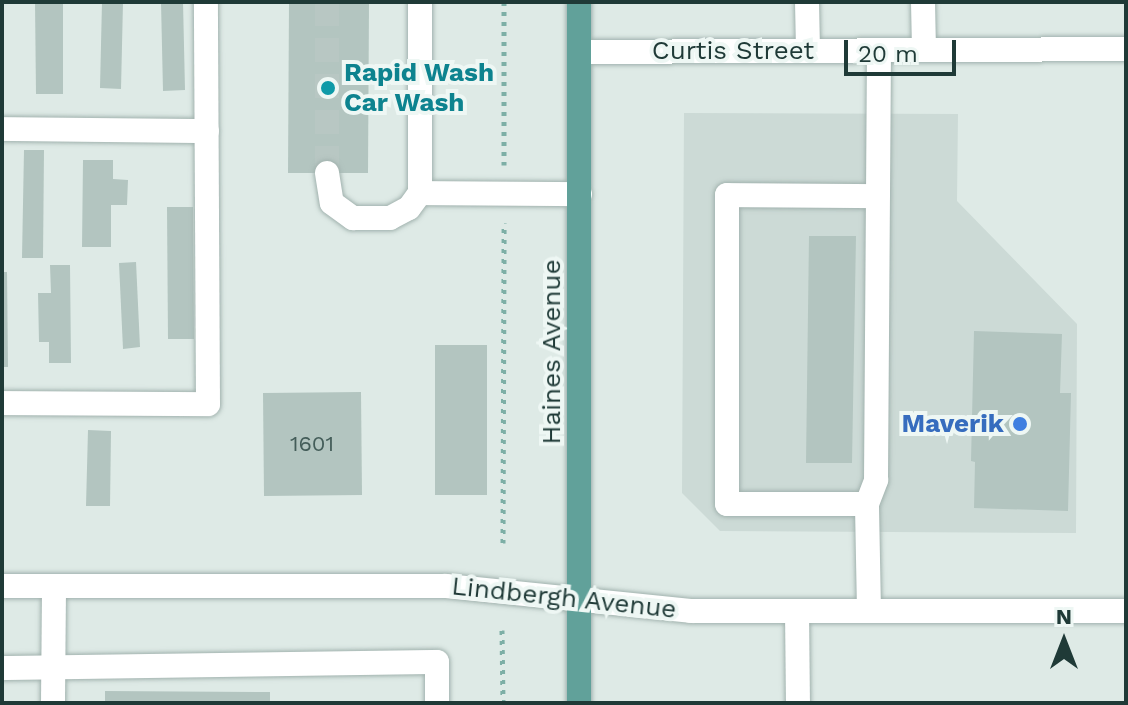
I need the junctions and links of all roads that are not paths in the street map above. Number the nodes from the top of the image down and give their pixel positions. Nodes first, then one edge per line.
1 (206, 2) edge
2 (420, 2) edge
3 (579, 2) edge
4 (807, 2) edge
5 (923, 2) edge
6 (1126, 49) edge
7 (879, 50) junction
8 (924, 50) junction
9 (808, 51) junction
10 (580, 52) junction
11 (2, 129) edge
12 (207, 131) junction
13 (327, 173) tunnel mouth
14 (420, 193) junction
15 (580, 194) junction
16 (878, 196) junction
17 (2, 403) edge
18 (867, 504) junction
19 (2, 586) edge
20 (54, 586) junction
21 (580, 600) junction
22 (797, 611) junction
23 (869, 611) junction
24 (1126, 611) edge
25 (2, 668) edge
26 (54, 668) junction
27 (53, 703) edge
28 (437, 703) edge
29 (579, 703) edge
30 (798, 703) edge

1 - 12 street
2 - 14 street
3 - 10 main road, Haines Avenue
4 - 9 street
5 - 8 street
6 - 8 street, Curtis Street
7 - 8 street, Curtis Street
7 - 9 street, Curtis Street
7 - 16 street
9 - 10 street, Curtis Street
10 - 15 main road, Haines Avenue
11 - 12 street
12 - 17 street
13 - 14 street
14 - 15 street
15 - 21 main road, Haines Avenue
16 - 18 street
16 - 18 street
18 - 23 street
19 - 20 street, Lindbergh Avenue
20 - 21 street, Lindbergh Avenue
20 - 26 street
21 - 22 street, Lindbergh Avenue
21 - 29 main road, Haines Avenue
22 - 23 street, Lindbergh Avenue
22 - 30 street
23 - 24 street, Lindbergh Avenue
25 - 26 street
26 - 27 street
26 - 28 street

